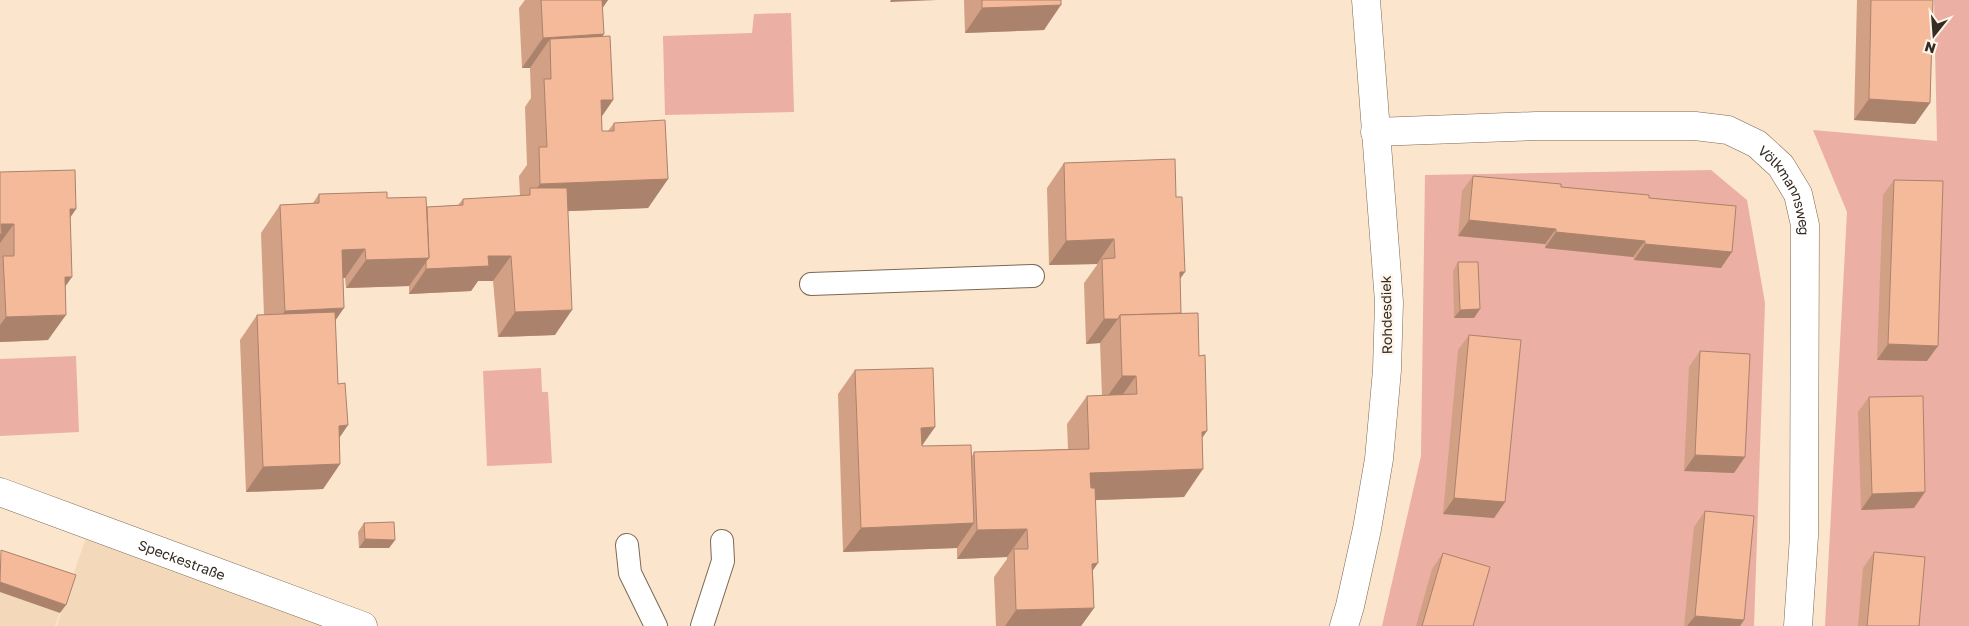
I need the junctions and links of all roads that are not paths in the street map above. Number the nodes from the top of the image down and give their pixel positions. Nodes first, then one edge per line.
1 (1366, 0) edge
2 (1375, 132) junction
3 (1033, 276) dead end
4 (811, 284) dead end
5 (0, 492) edge
6 (722, 542) dead end
7 (627, 545) dead end
8 (363, 626) edge
9 (656, 626) edge
10 (702, 626) edge
11 (1344, 626) edge
12 (1798, 626) edge

1 - 2 street, Rohdesdiek
2 - 11 street, Rohdesdiek
2 - 12 street, Völkmannsweg
3 - 4 lane
5 - 8 street, Speckestraße
6 - 10 lane
7 - 9 lane

